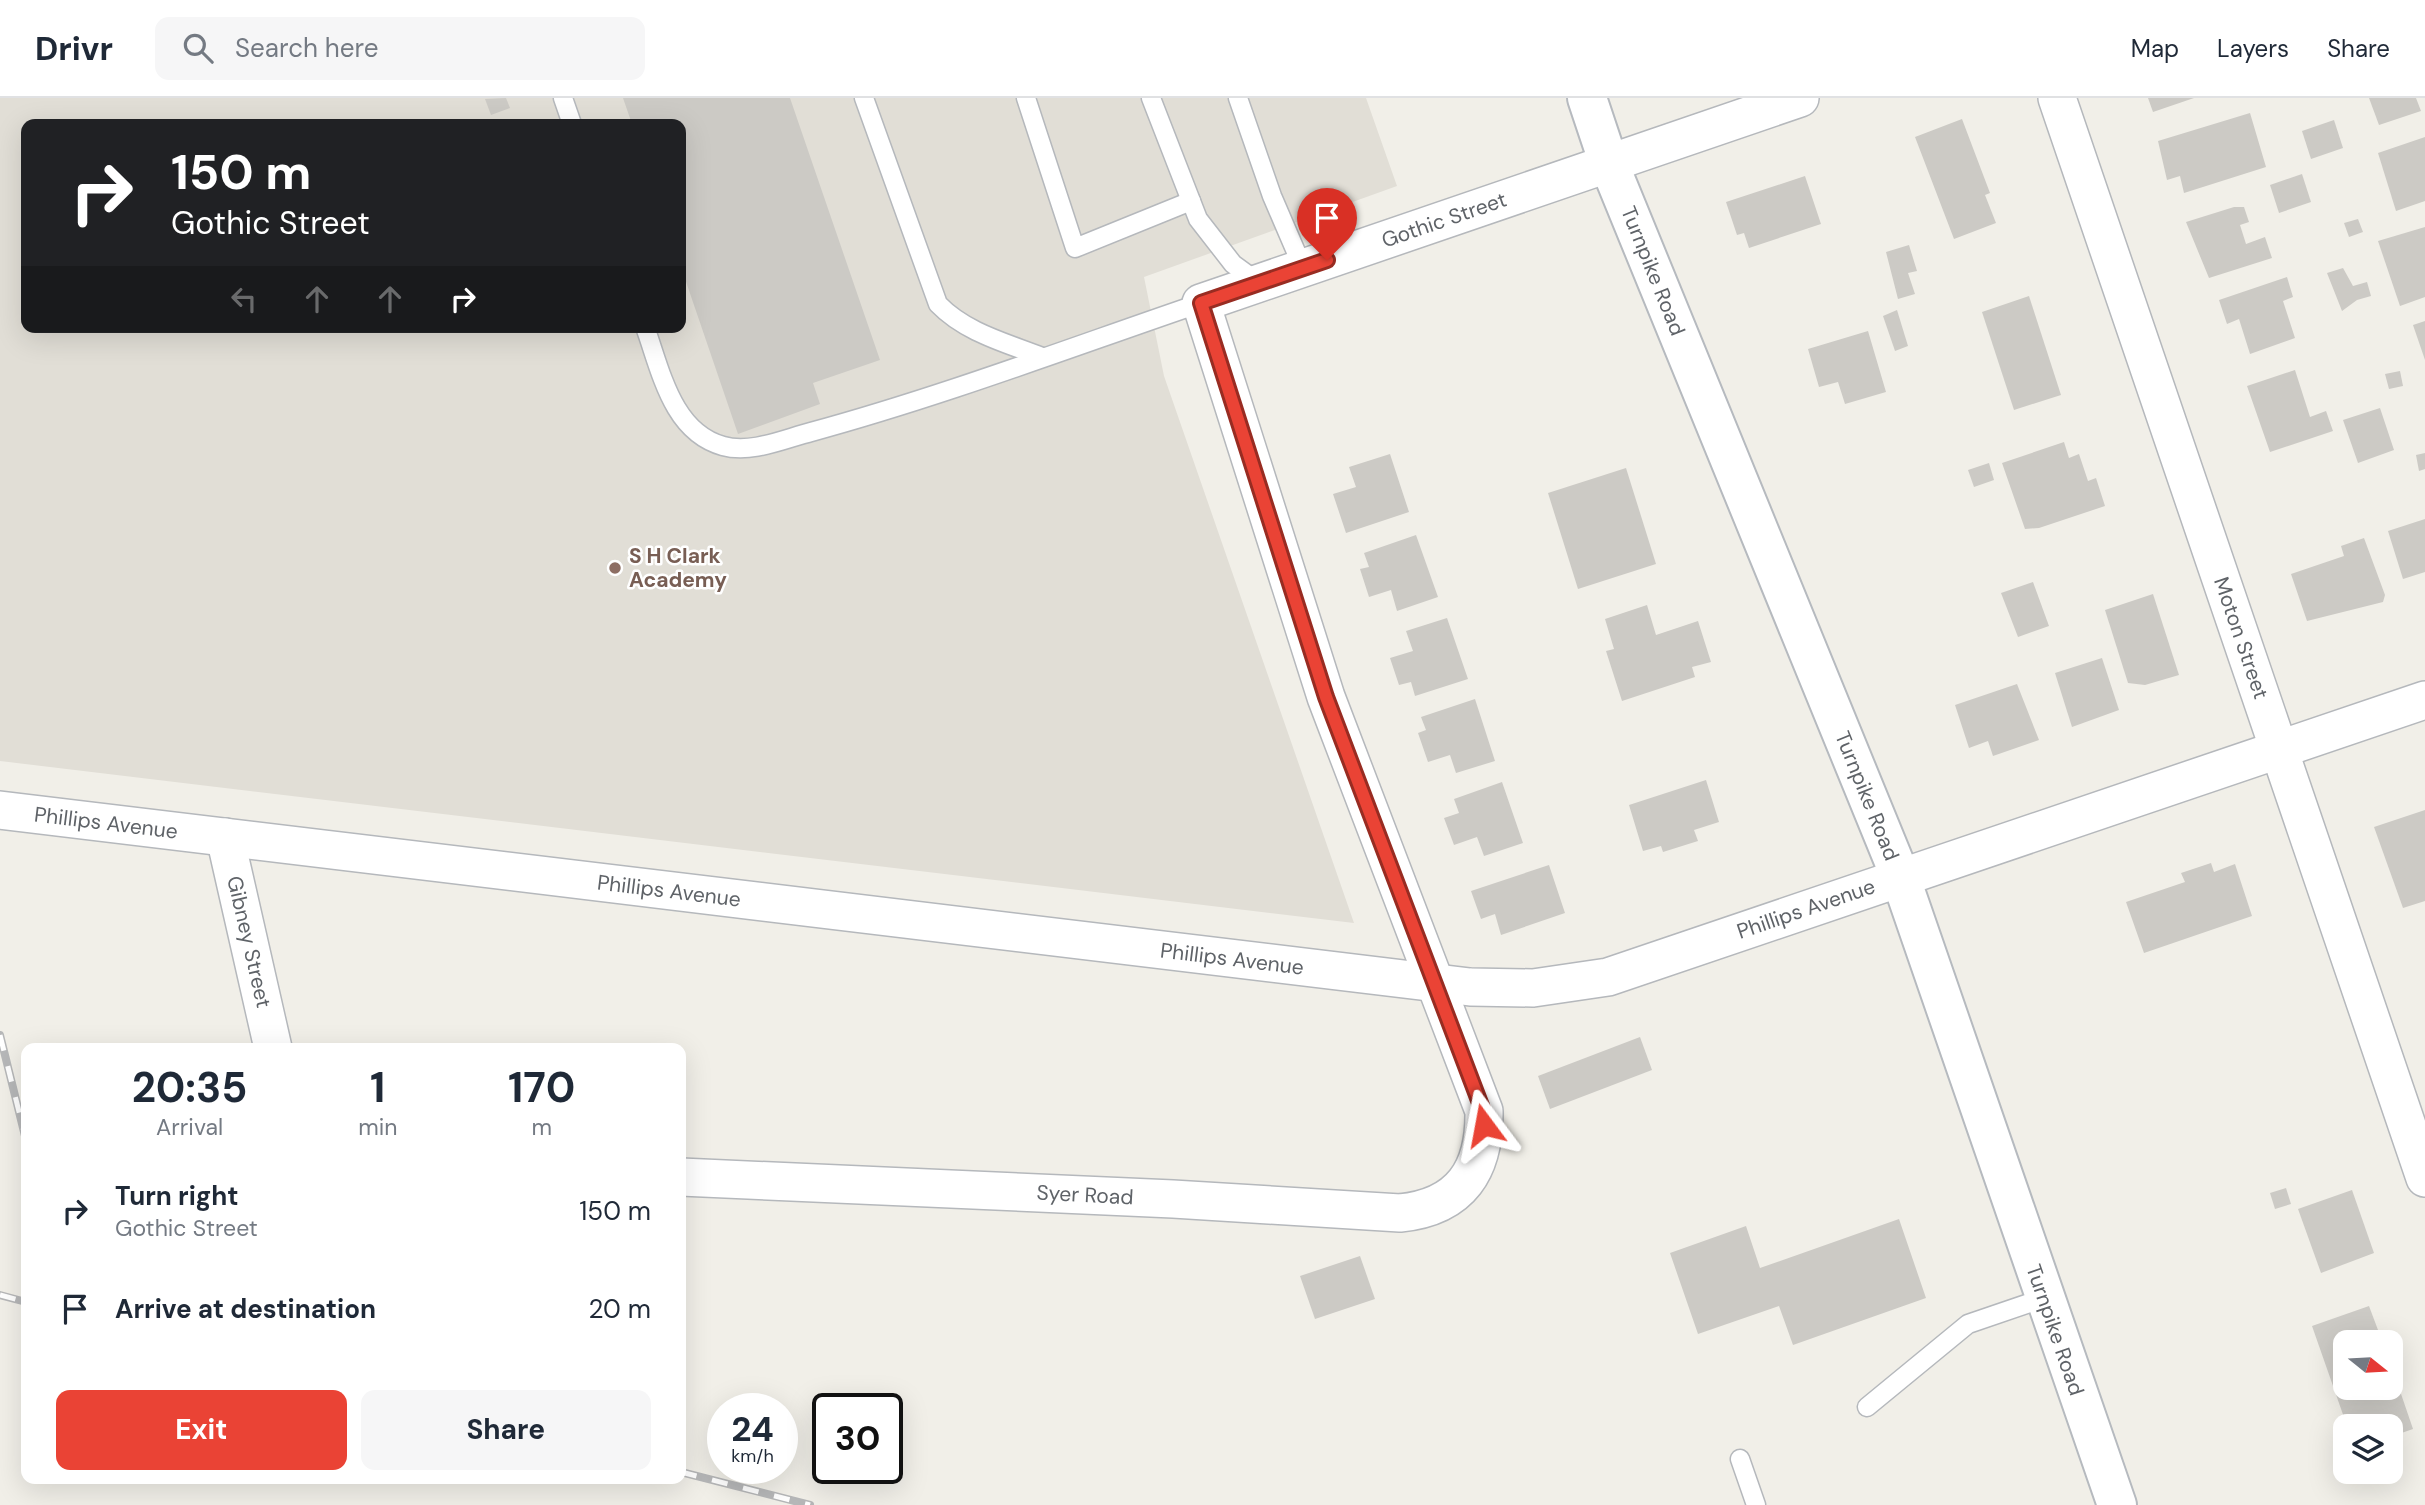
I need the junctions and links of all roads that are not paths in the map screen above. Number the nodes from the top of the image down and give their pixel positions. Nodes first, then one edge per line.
1 (563, 98) edge
2 (864, 98) edge
3 (1026, 98) edge
4 (1151, 98) edge
5 (1238, 98) edge
6 (1587, 98) edge
7 (1800, 98) edge
8 (2057, 98) edge
9 (570, 119) edge
10 (1609, 164) junction
11 (1191, 201) junction
12 (1303, 268) junction
13 (1259, 284) junction
14 (1201, 303) junction
15 (647, 333) edge
16 (1042, 357) junction
17 (2425, 700) edge
18 (2279, 749) junction
19 (0, 810) edge
20 (225, 837) junction
21 (1900, 876) junction
22 (1434, 982) junction
23 (272, 1043) edge
24 (686, 1177) edge
25 (2425, 1178) edge
26 (2044, 1298) junction
27 (1867, 1407) dead end
28 (1740, 1459) dead end
29 (1756, 1505) edge
30 (2117, 1505) edge

1 - 9 lane
2 - 16 lane
3 - 11 lane
4 - 11 lane
5 - 12 lane
6 - 10 main road, Turnpike Road
7 - 10 street, Gothic Street
8 - 18 street, Moton Street
10 - 12 street, Gothic Street
10 - 21 main road, Turnpike Road
11 - 13 lane
12 - 13 street, Gothic Street
13 - 14 street, Gothic Street
14 - 16 lane
14 - 22 street
15 - 16 lane
17 - 18 street, Phillips Avenue
18 - 21 street, Phillips Avenue
18 - 25 street, Moton Street
19 - 20 street, Phillips Avenue
20 - 22 street, Phillips Avenue
20 - 23 street, Gibney Street
21 - 22 street, Phillips Avenue
21 - 26 main road, Turnpike Road
22 - 24 street, Syer Road
26 - 27 lane
26 - 30 main road, Turnpike Road
28 - 29 lane

